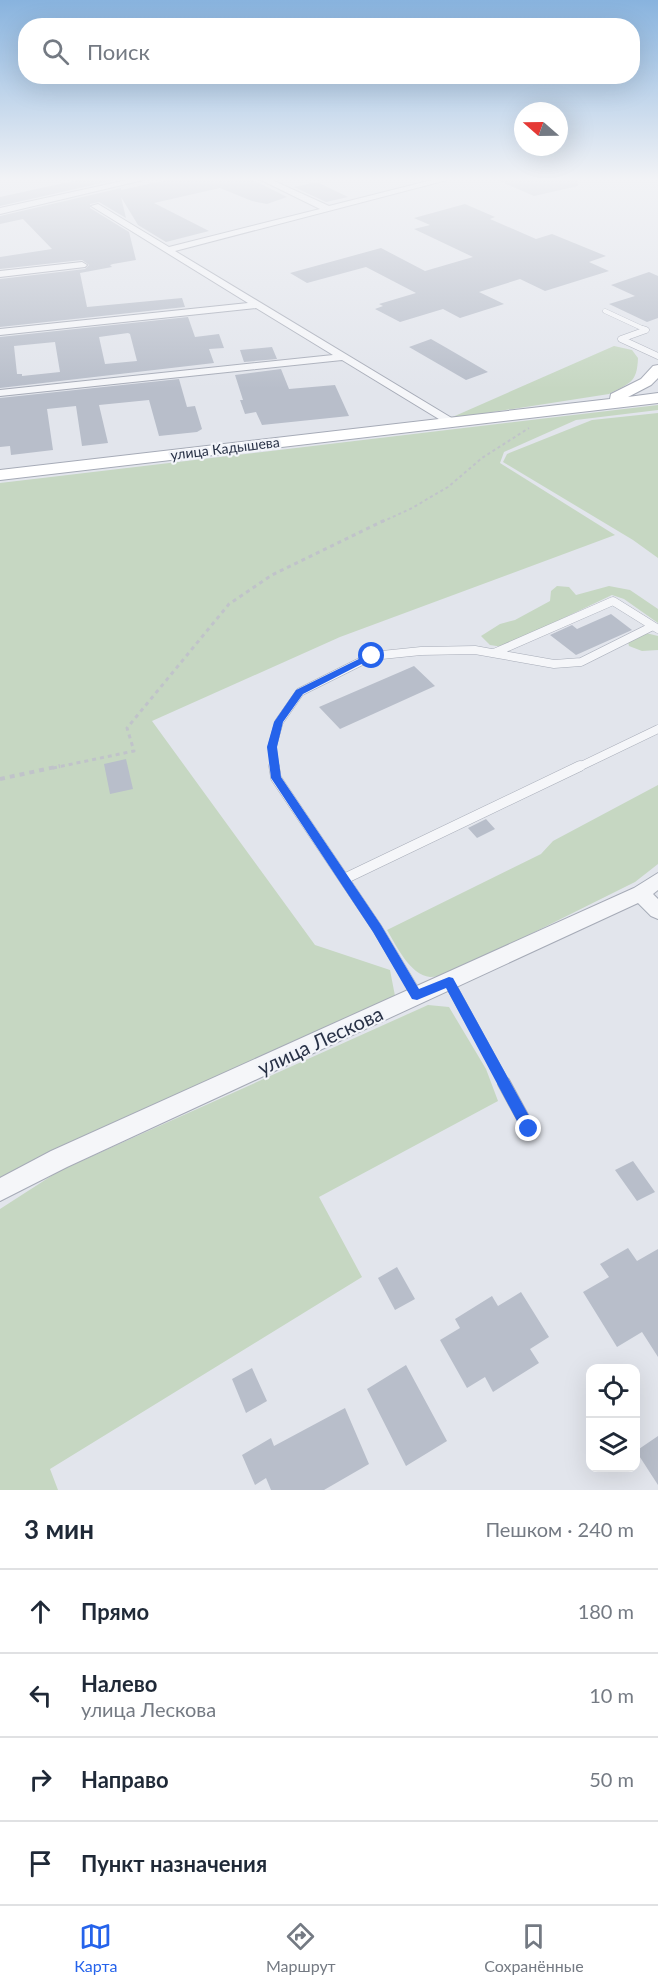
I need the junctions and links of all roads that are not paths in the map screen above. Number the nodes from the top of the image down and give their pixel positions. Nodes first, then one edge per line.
1 (167, 250) edge
2 (82, 265) dead end
3 (0, 274) edge
4 (258, 305) junction
5 (605, 311) dead end
6 (0, 332) edge
7 (644, 351) junction
8 (658, 356) edge
9 (344, 357) junction
10 (655, 370) edge
11 (0, 393) edge
12 (658, 398) edge
13 (601, 404) junction
14 (450, 422) junction
15 (0, 475) edge
16 (655, 628) edge
17 (494, 653) junction
18 (658, 729) edge
19 (344, 879) junction
20 (650, 886) edge
21 (658, 911) edge
22 (449, 982) junction
23 (417, 995) junction
24 (529, 1129) dead end
25 (0, 1190) edge

1 - 4 street
2 - 3 street
4 - 6 street
4 - 9 street
5 - 7 lane
7 - 8 lane
7 - 10 lane
9 - 11 street
9 - 14 street
10 - 13 street
12 - 13 street, улица Кадышева
13 - 14 street, улица Кадышева
14 - 15 street, улица Кадышева
16 - 17 lane
16 - 17 lane
17 - 19 lane
18 - 19 lane
19 - 23 lane
20 - 21 street
20 - 22 street, улица Лескова
22 - 23 street, улица Лескова
22 - 24 lane
23 - 25 street, улица Лескова

